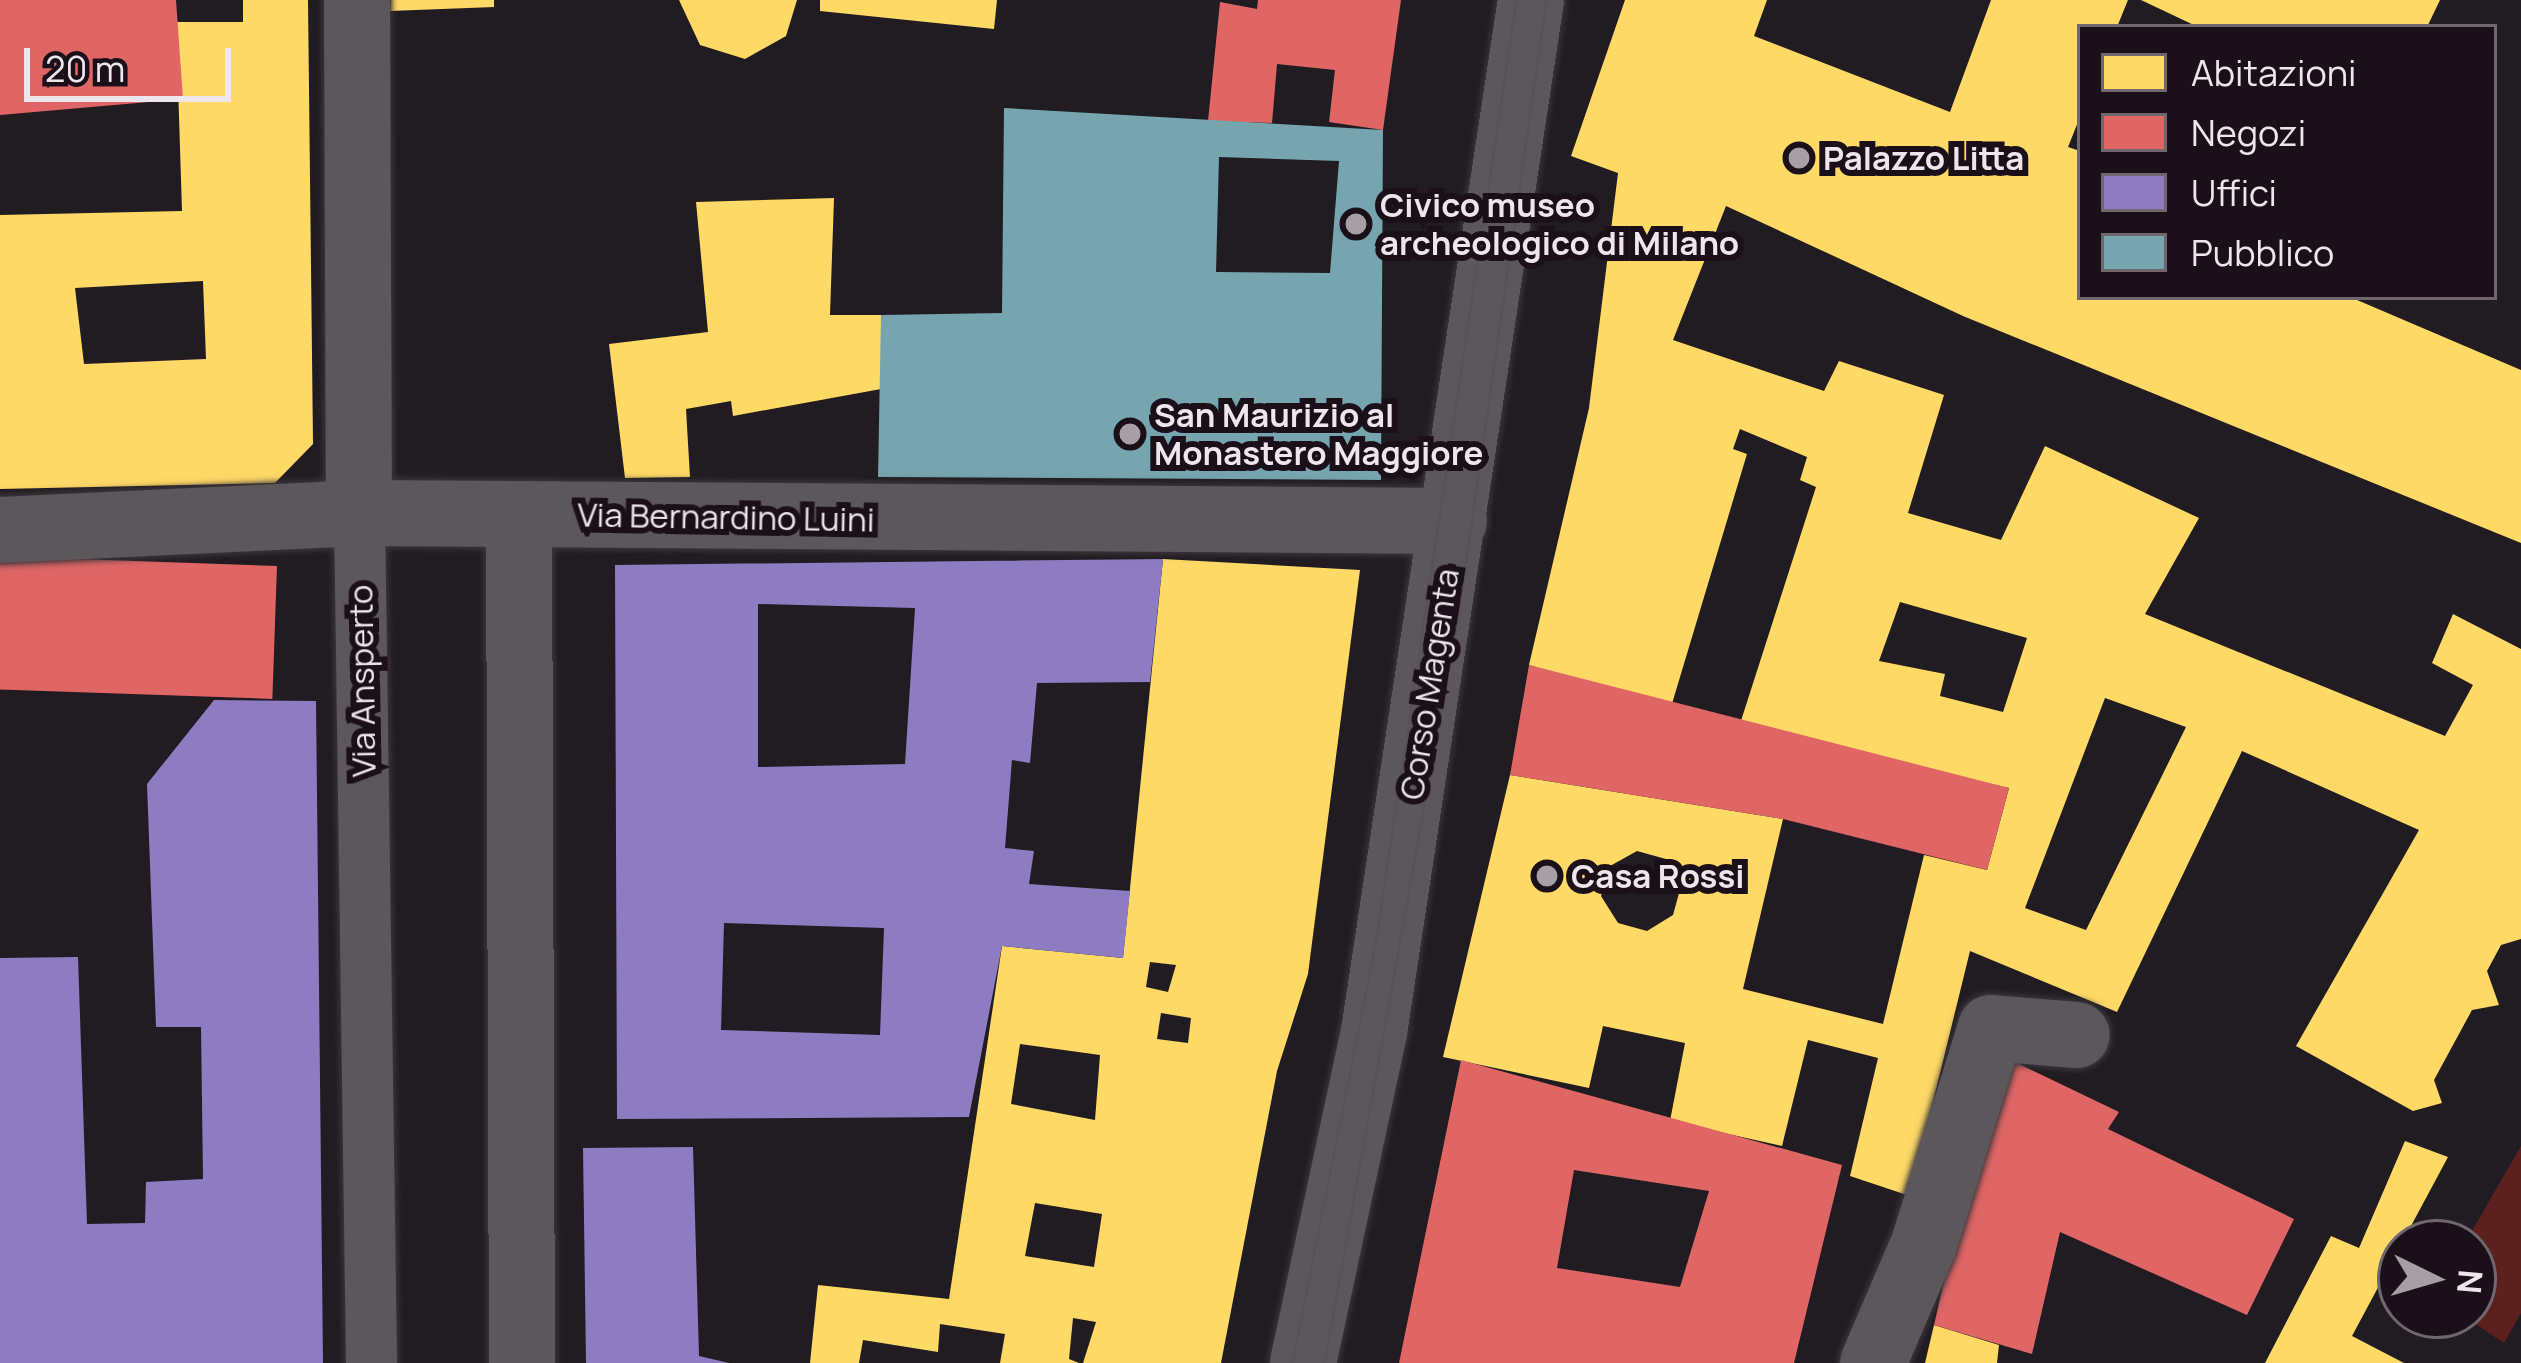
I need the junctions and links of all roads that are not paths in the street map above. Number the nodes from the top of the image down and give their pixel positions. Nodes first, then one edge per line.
1 (357, 0) edge
2 (1531, 0) edge
3 (359, 513) junction
4 (519, 514) junction
5 (1454, 521) junction
6 (0, 530) edge
7 (2077, 1035) dead end
8 (370, 1363) edge
9 (521, 1363) edge
10 (1303, 1363) edge
11 (1874, 1363) edge

1 - 3 street, Via Ansperto
2 - 5 street, Corso Magenta
3 - 4 street, Via Bernardino Luini
3 - 6 street, Via Bernardino Luini
3 - 8 street, Via Ansperto
4 - 5 street, Via Bernardino Luini
4 - 9 street
5 - 10 street, Corso Magenta
7 - 11 street

